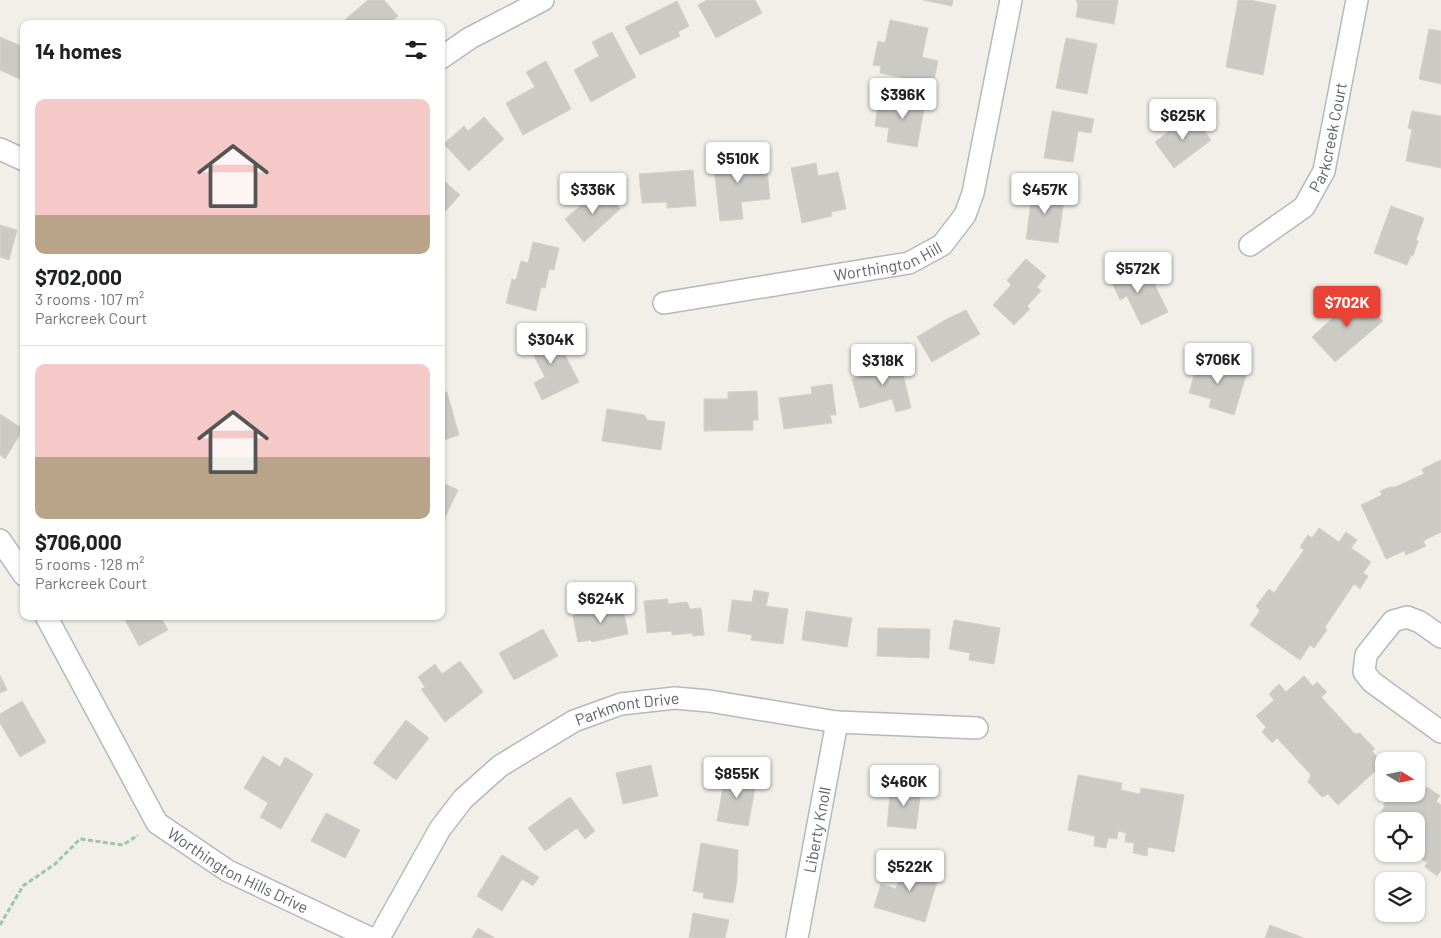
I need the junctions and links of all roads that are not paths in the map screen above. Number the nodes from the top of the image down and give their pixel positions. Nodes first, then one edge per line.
1 (543, 0) edge
2 (1011, 0) edge
3 (1358, 0) edge
4 (445, 55) edge
5 (0, 149) edge
6 (20, 158) edge
7 (1250, 245) dead end
8 (664, 303) dead end
9 (0, 540) edge
10 (20, 569) edge
11 (48, 620) edge
12 (1441, 637) edge
13 (836, 722) junction
14 (977, 728) dead end
15 (1441, 732) edge
16 (370, 938) edge
17 (379, 938) edge
18 (797, 938) edge

1 - 4 street
2 - 8 street, Worthington Hill
3 - 7 street, Parkcreek Court
5 - 6 street
9 - 10 street
11 - 16 street, Worthington Hills Drive
12 - 15 street
13 - 14 street, Parkmont Drive
13 - 17 street, Parkmont Drive
13 - 18 street, Liberty Knoll

